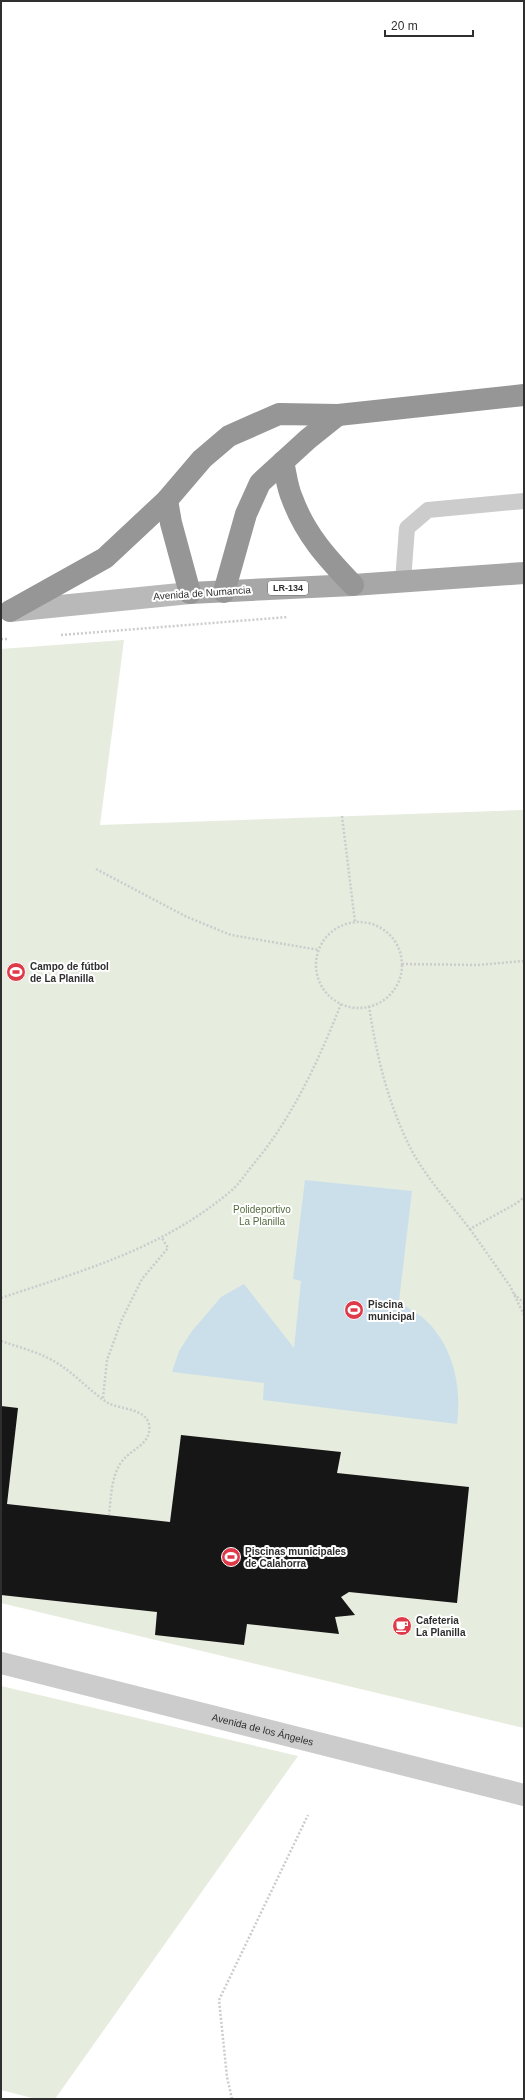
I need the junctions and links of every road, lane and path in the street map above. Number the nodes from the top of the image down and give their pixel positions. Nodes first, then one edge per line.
1 (524, 396) edge
2 (338, 415) junction
3 (283, 462) junction
4 (167, 500) junction
5 (524, 500) edge
6 (524, 573) edge
7 (403, 581) junction
8 (353, 585) junction
9 (224, 592) junction
10 (190, 593) junction
11 (5, 611) edge
12 (295, 616) dead end
13 (57, 635) dead end
14 (1, 639) edge
15 (9, 639) dead end
16 (342, 816) dead end
17 (96, 869) dead end
18 (355, 922) junction
19 (319, 950) junction
20 (524, 962) edge
21 (402, 964) junction
22 (341, 1004) junction
23 (370, 1006) junction
24 (524, 1197) edge
25 (470, 1229) junction
26 (162, 1238) junction
27 (513, 1292) junction
28 (1, 1298) edge
29 (524, 1303) edge
30 (524, 1315) edge
31 (1, 1341) edge
32 (103, 1398) junction
33 (109, 1515) dead end
34 (1, 1663) edge
35 (524, 1795) edge
36 (308, 1815) dead end
37 (232, 2099) edge

1 - 2 highway
2 - 3 highway
2 - 4 highway
3 - 8 highway
3 - 9 highway
4 - 10 highway
4 - 11 highway
5 - 7 lane
6 - 7 main road, Avenida de Numancia / LR-134
7 - 8 main road, Avenida de Numancia / LR-134
8 - 9 main road, Avenida de Numancia / LR-134
9 - 10 main road, Avenida de Numancia / LR-134
10 - 11 street, Avenida de Numancia
12 - 13 path
14 - 15 path
16 - 18 path
17 - 19 path
18 - 19 path
18 - 21 path
19 - 22 path
20 - 21 path
21 - 23 path
22 - 23 path
22 - 26 path
23 - 25 path
24 - 25 path
25 - 27 path
26 - 28 path
26 - 32 path
27 - 29 path
27 - 30 path
31 - 32 path
32 - 33 path
34 - 35 street, Avenida de los Ángeles
36 - 37 path

